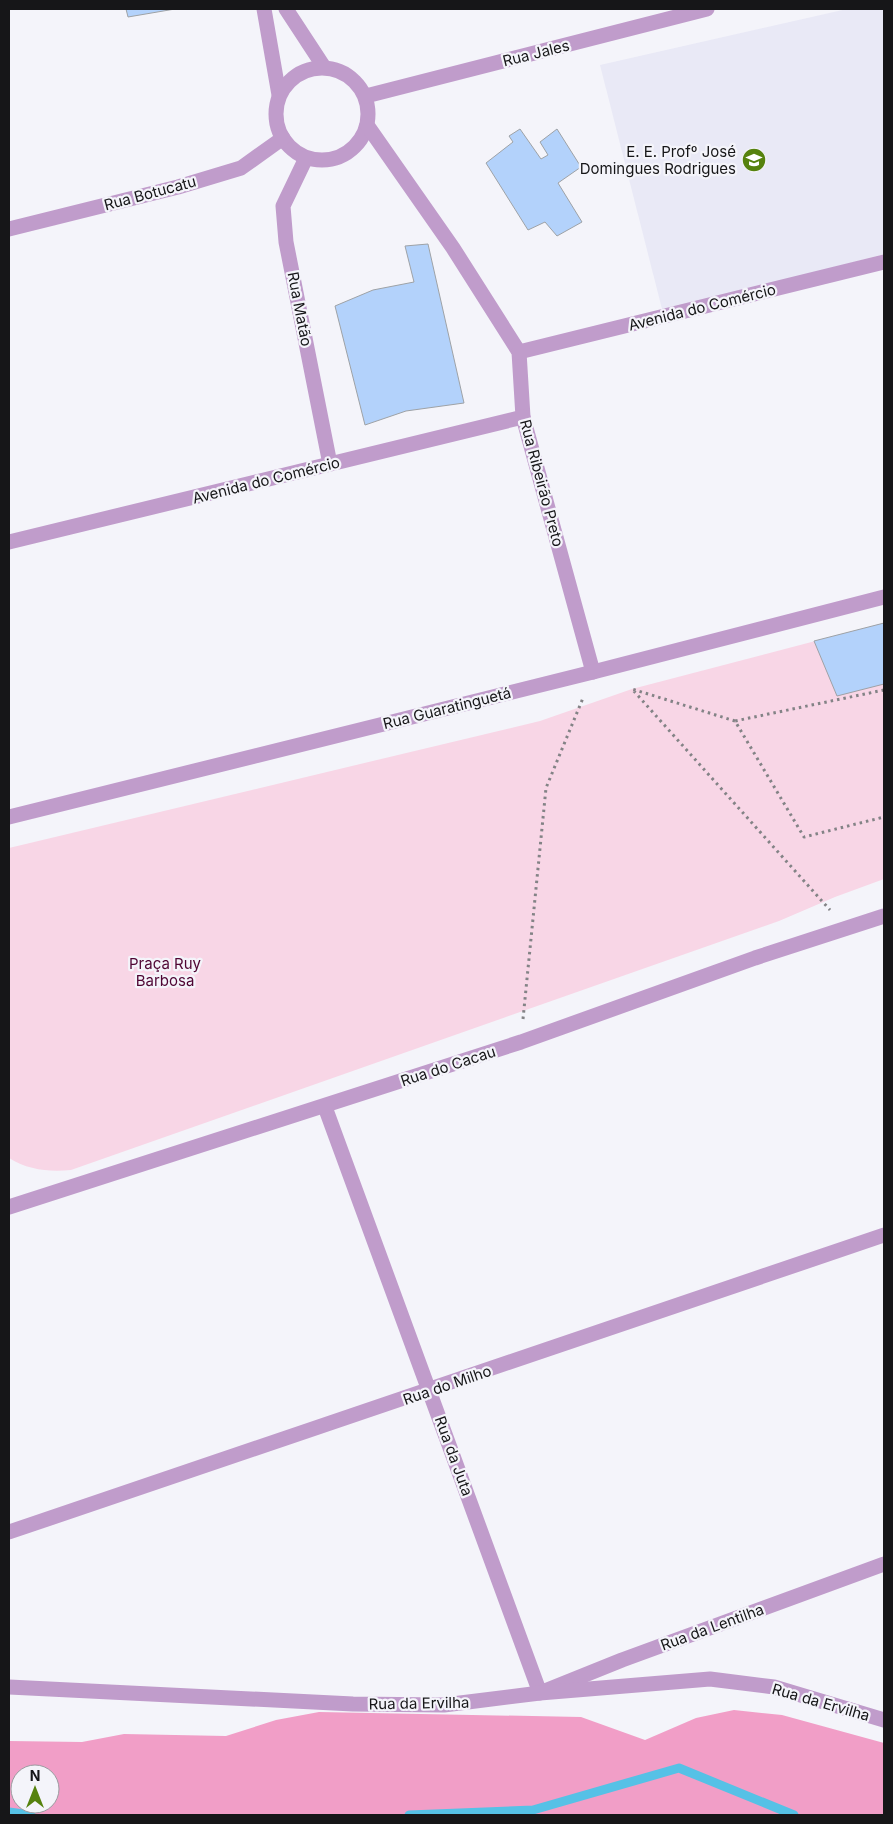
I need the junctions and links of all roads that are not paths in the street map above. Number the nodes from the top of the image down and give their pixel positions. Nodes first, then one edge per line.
1 (264, 9) edge
2 (286, 9) edge
3 (707, 9) edge
4 (324, 67) junction
5 (279, 95) junction
6 (366, 96) junction
7 (367, 125) junction
8 (282, 138) junction
9 (306, 158) junction
10 (9, 229) edge
11 (884, 262) edge
12 (519, 352) junction
13 (523, 417) junction
14 (330, 464) junction
15 (9, 542) edge
16 (884, 597) edge
17 (593, 672) junction
18 (9, 817) edge
19 (884, 916) edge
20 (324, 1107) junction
21 (9, 1207) edge
22 (884, 1235) edge
23 (430, 1390) junction
24 (9, 1532) edge
25 (884, 1564) edge
26 (9, 1687) edge
27 (540, 1694) junction
28 (884, 1720) edge

1 - 5 street
2 - 4 street
3 - 6 street, Rua Jales
4 - 5 street
4 - 6 street
5 - 8 street
6 - 7 street
7 - 9 street
7 - 12 street, Rua Ribeirão Preto
8 - 9 street
8 - 10 street, Rua Botucatu
9 - 14 street, Rua Matão
11 - 12 street, Avenida do Comércio
12 - 13 street, Rua Ribeirão Preto
13 - 14 street, Avenida do Comércio
13 - 17 street, Rua Ribeirão Preto
14 - 15 street, Avenida do Comércio
16 - 17 street, Rua Guaratinguetá
17 - 18 street, Rua Guaratinguetá
19 - 20 street, Rua do Cacau
20 - 21 street, Rua do Cacau
20 - 23 street, Rua da Juta
22 - 23 street, Rua do Milho
23 - 24 street, Rua do Milho
23 - 27 street, Rua da Juta
25 - 27 street, Rua da Lentilha
26 - 27 street, Rua da Ervilha
27 - 28 street, Rua da Ervilha

